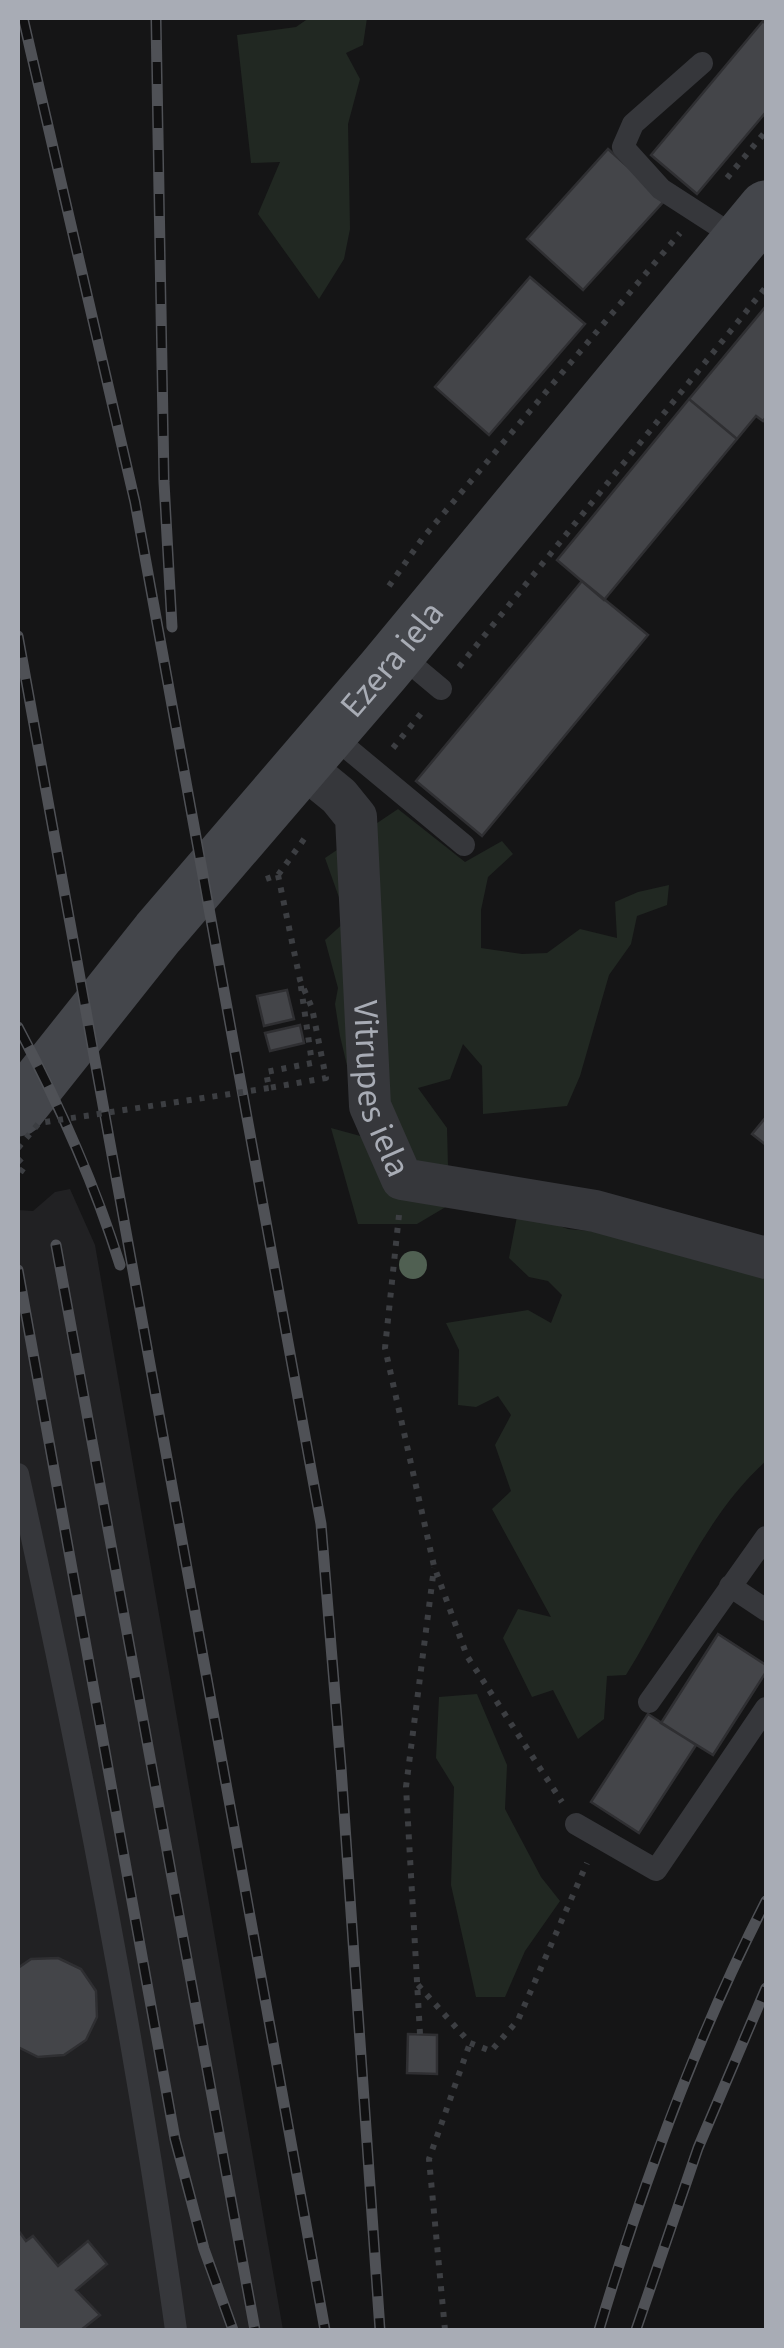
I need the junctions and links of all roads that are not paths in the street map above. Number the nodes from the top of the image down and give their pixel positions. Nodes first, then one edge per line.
1 (702, 63) dead end
2 (753, 224) edge
3 (398, 653) junction
4 (442, 689) road end
5 (315, 749) junction
6 (464, 845) dead end
7 (18, 1109) edge
8 (766, 1258) edge
9 (18, 1474) edge
10 (766, 1537) edge
11 (730, 1586) junction
12 (766, 1610) edge
13 (649, 1702) dead end
14 (766, 1708) edge
15 (576, 1824) road end
16 (176, 2330) edge

1 - 2 lane
2 - 3 street, Ezera iela
3 - 4 lane
3 - 5 street, Ezera iela
5 - 6 lane
5 - 7 street, Ezera iela
5 - 8 street, Vitrupes iela
9 - 16 lane
10 - 11 lane
11 - 12 lane
11 - 13 lane
14 - 15 lane

